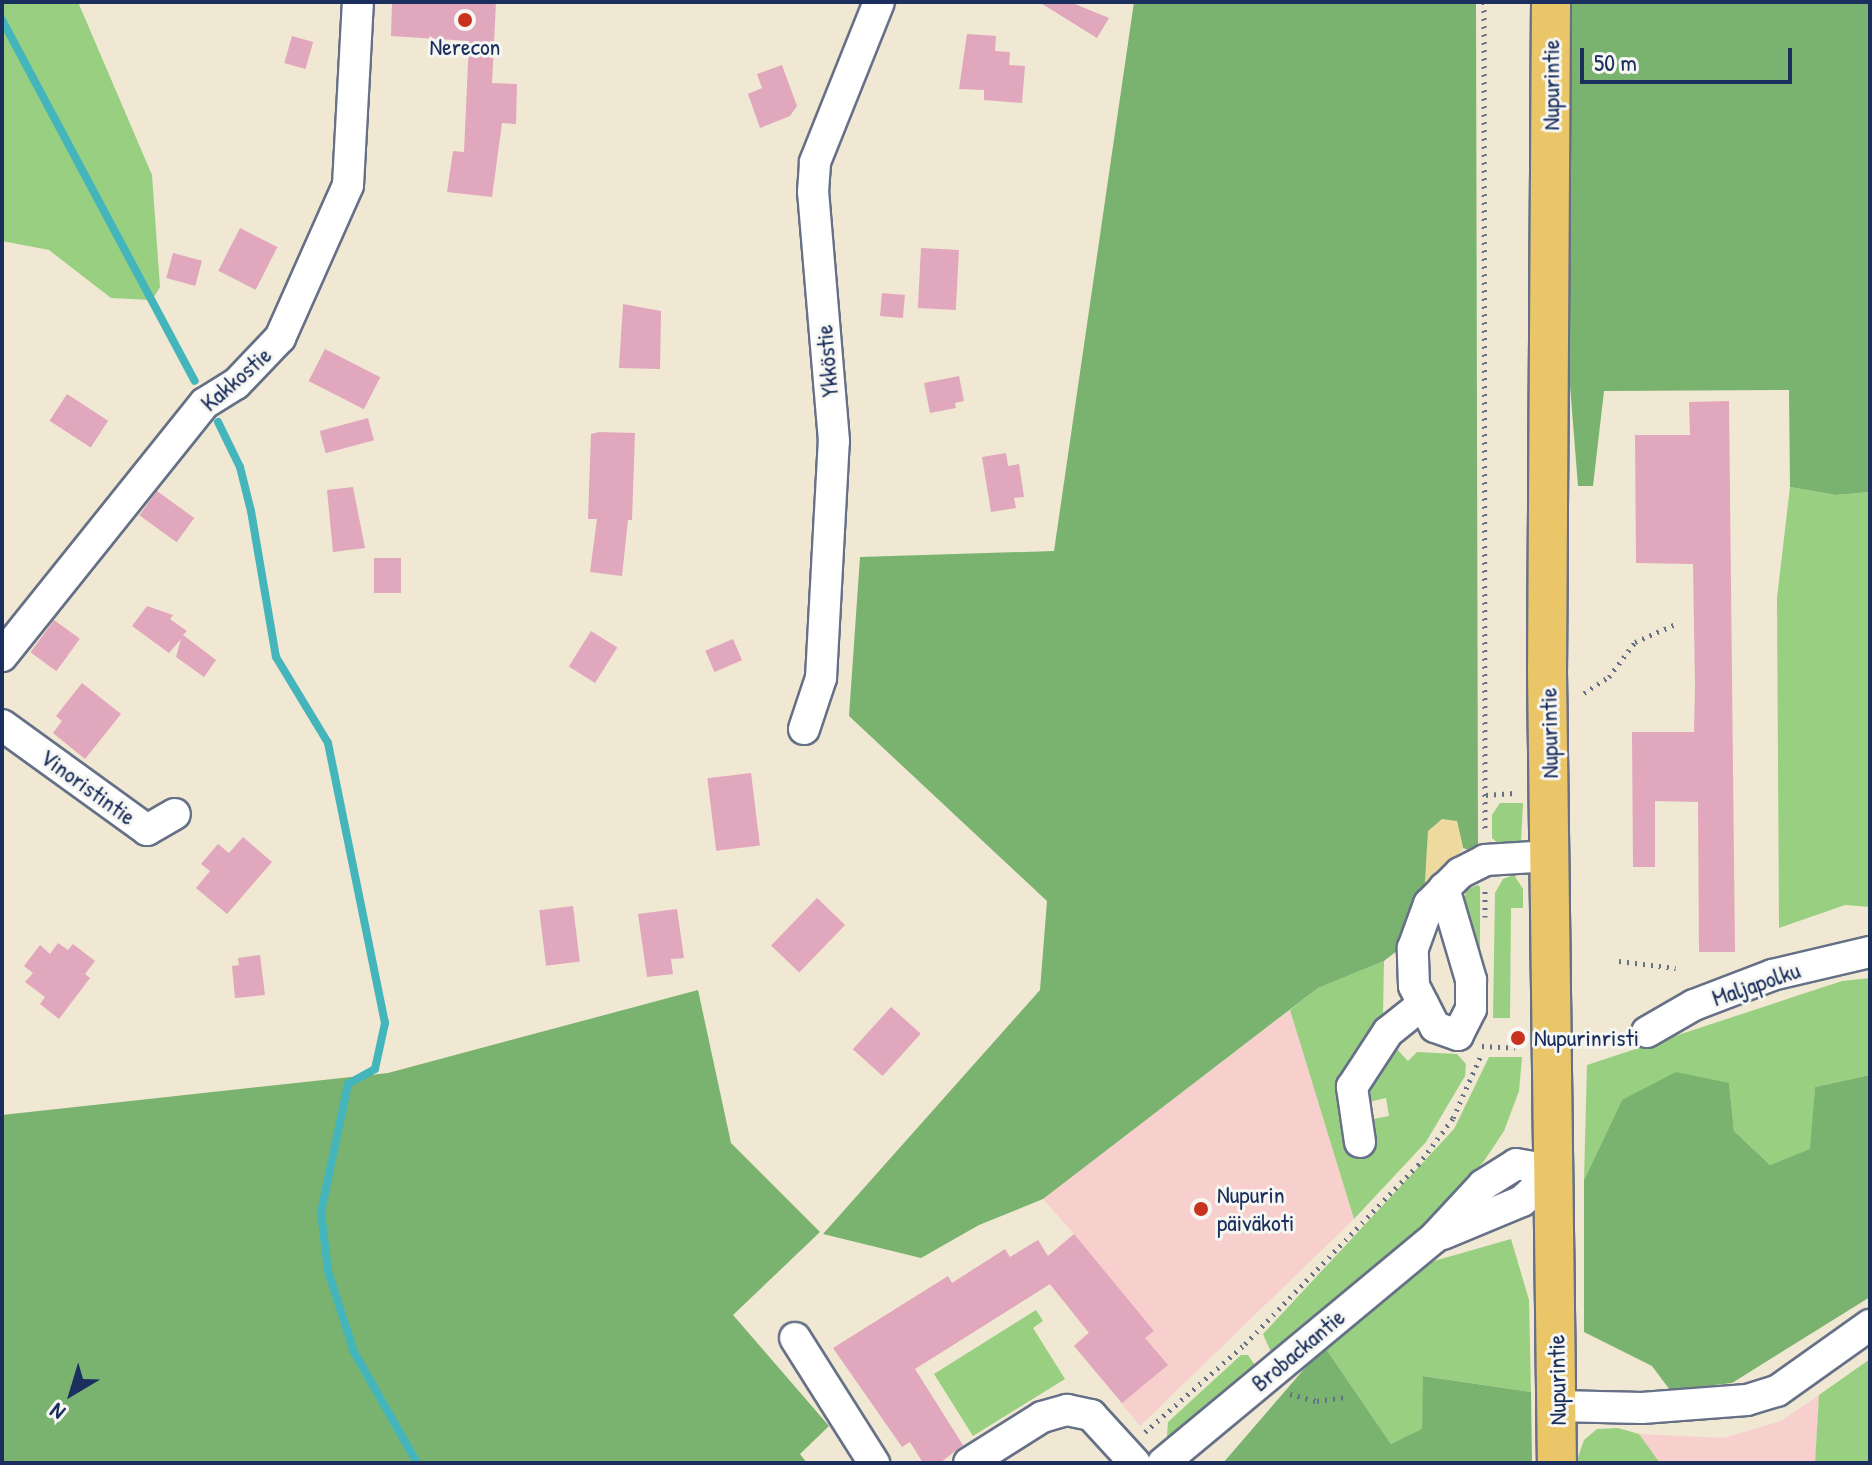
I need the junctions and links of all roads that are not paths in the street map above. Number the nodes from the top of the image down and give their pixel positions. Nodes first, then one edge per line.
1 (358, 2) edge
2 (879, 2) edge
3 (1551, 2) edge
4 (2, 656) edge
5 (2, 725) edge
6 (804, 729) dead end
7 (175, 814) dead end
8 (1551, 856) junction
9 (1444, 888) junction
10 (1870, 952) edge
11 (1423, 1004) junction
12 (1647, 1032) dead end
13 (1360, 1142) dead end
14 (1554, 1171) junction
15 (1870, 1325) edge
16 (795, 1338) dead end
17 (1557, 1406) junction
18 (874, 1463) edge
19 (969, 1463) edge
20 (1135, 1463) edge
21 (1163, 1463) edge
22 (1557, 1463) edge

1 - 4 street, Kakkostie
2 - 6 street, Ykköstie
3 - 8 main road, Nupurintie
5 - 7 street, Vinoristintie
8 - 9 street
8 - 14 main road, Nupurintie
9 - 11 street
9 - 11 street
10 - 12 street, Maljapolku
11 - 13 street
14 - 17 main road, Nupurintie
14 - 21 street, Brobackantie
15 - 17 street
16 - 18 street
17 - 22 main road, Nupurintie
19 - 20 street

